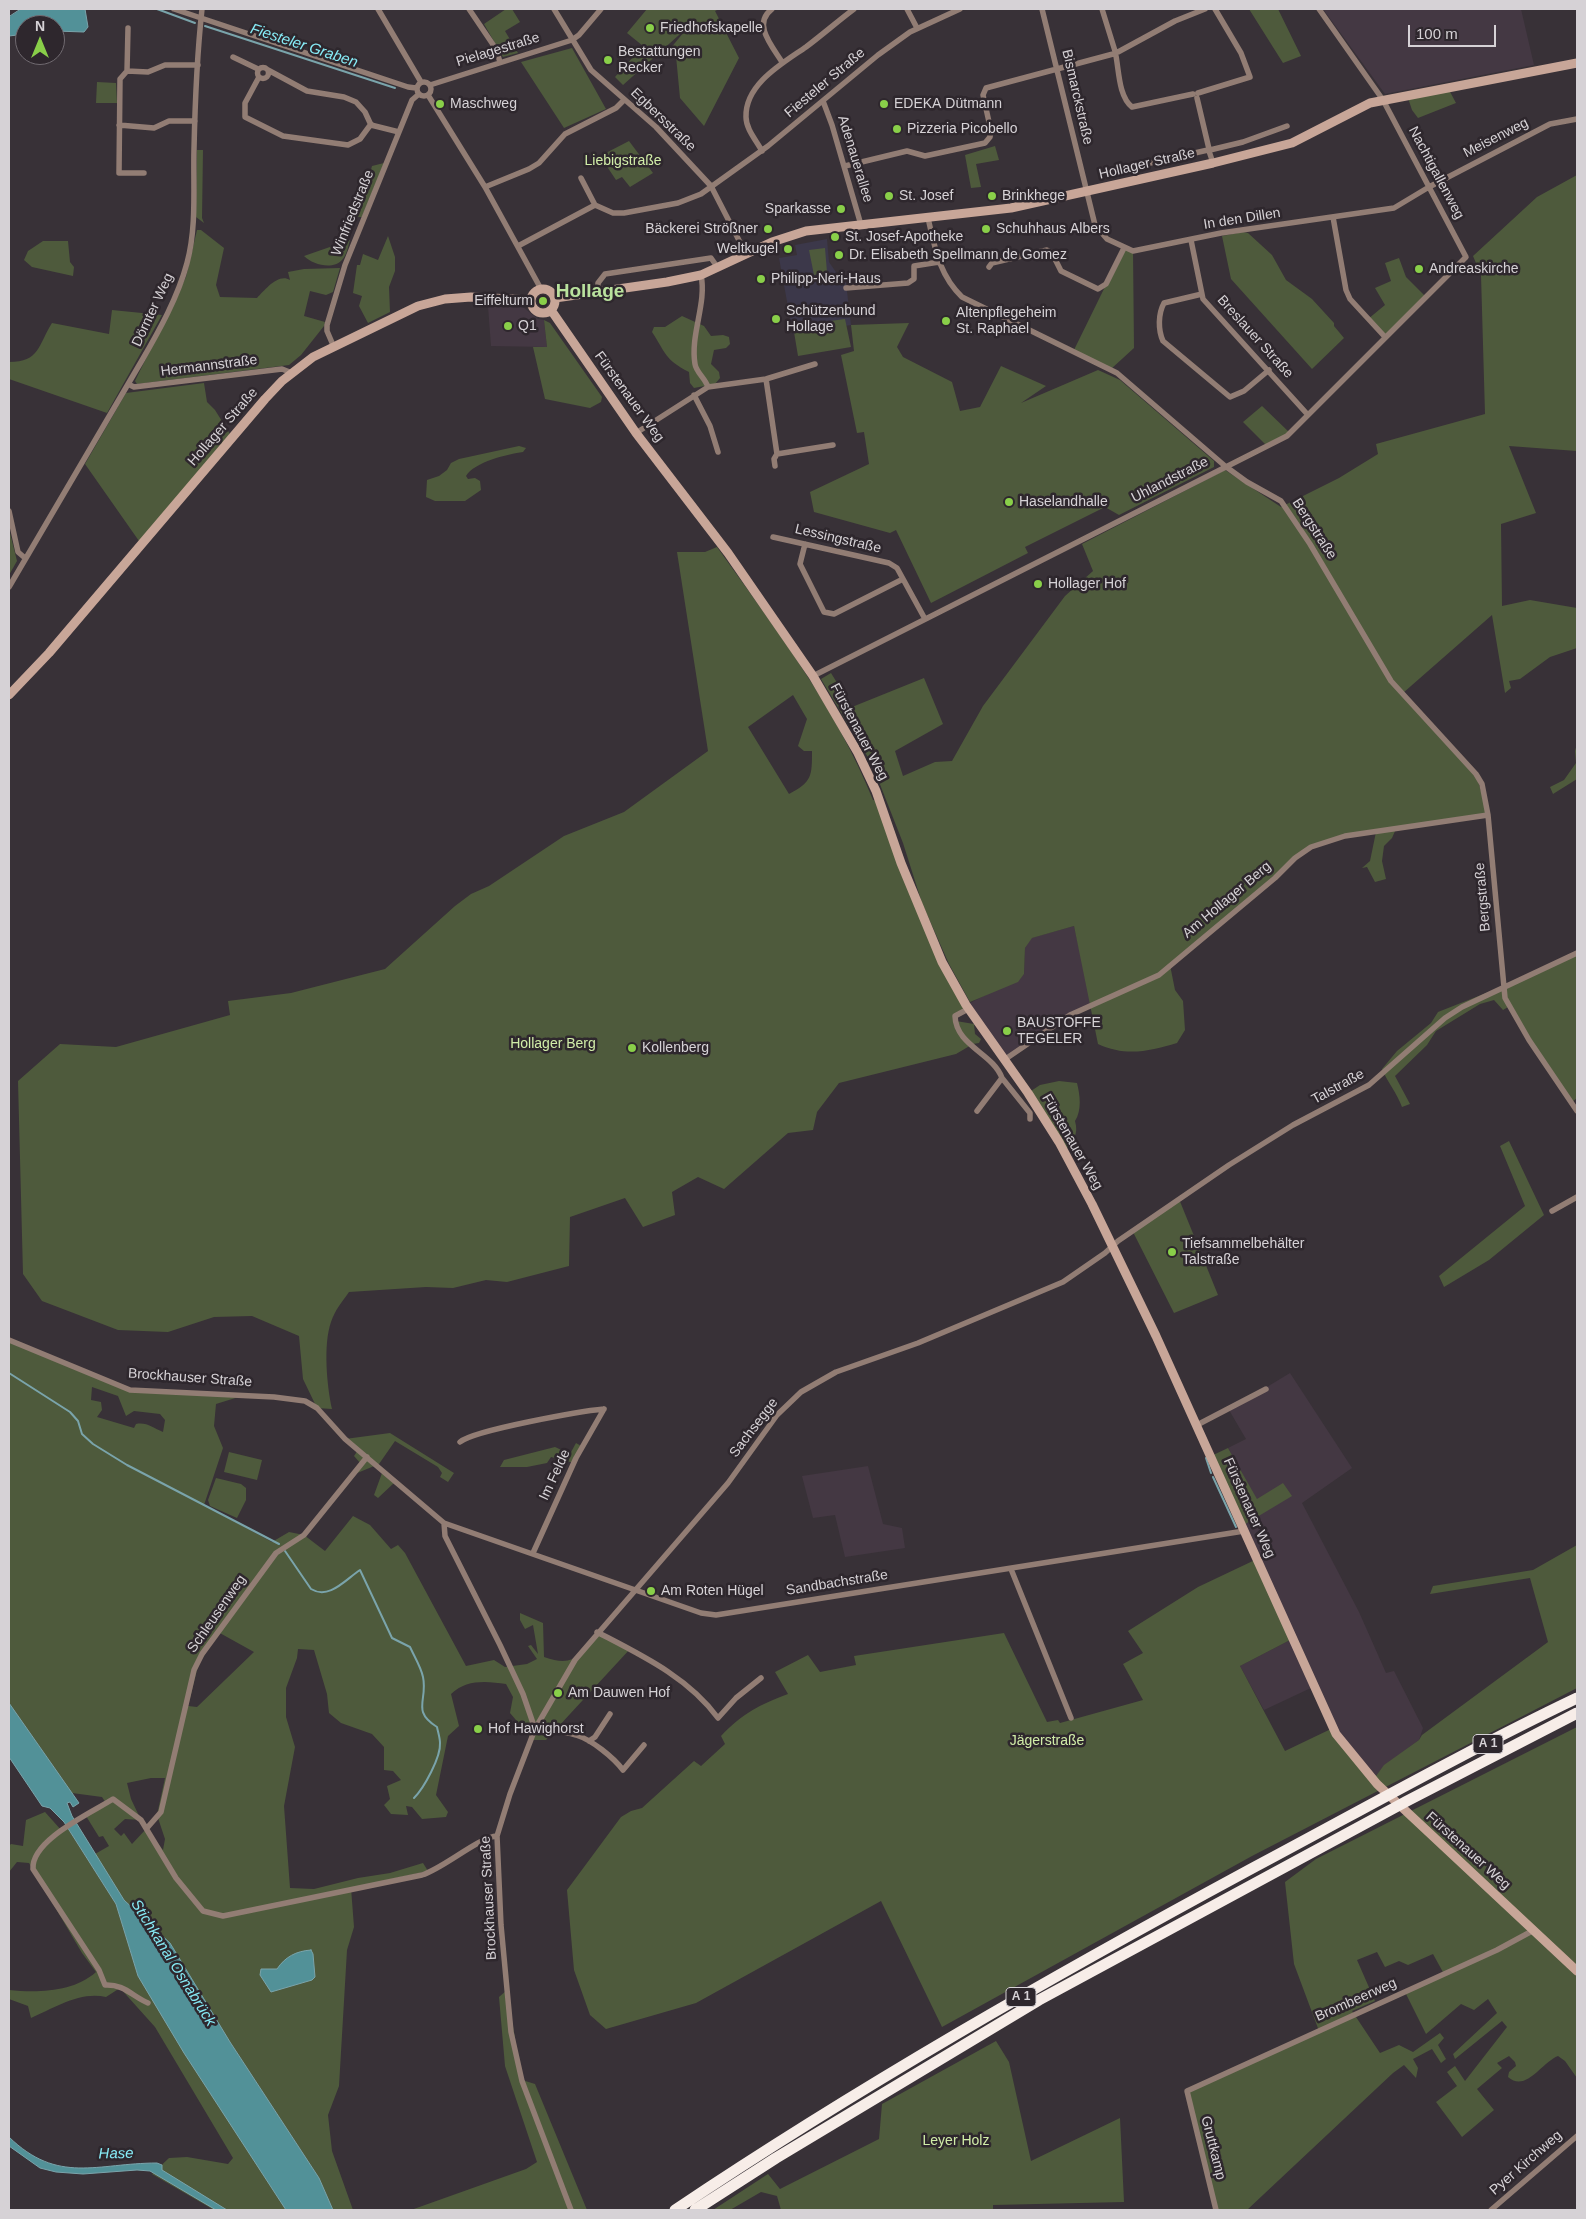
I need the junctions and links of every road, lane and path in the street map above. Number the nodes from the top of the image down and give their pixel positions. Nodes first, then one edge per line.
1 (174, 9) edge
2 (202, 9) edge
3 (378, 9) edge
4 (469, 9) edge
5 (554, 9) edge
6 (601, 9) edge
7 (772, 9) edge
8 (854, 9) edge
9 (907, 9) edge
10 (960, 9) edge
11 (1042, 9) edge
12 (1102, 9) edge
13 (1205, 9) edge
14 (1214, 9) edge
15 (1319, 9) edge
16 (201, 19) junction
17 (128, 28) dead end
18 (917, 28) junction
19 (572, 40) junction
20 (1115, 54) junction
21 (233, 57) dead end
22 (500, 62) junction
23 (782, 62) junction
24 (1577, 63) edge
25 (198, 65) junction
26 (258, 69) junction
27 (268, 70) junction
28 (1058, 70) junction
29 (127, 72) junction
30 (259, 77) junction
31 (421, 82) junction
32 (430, 85) junction
33 (418, 91) junction
34 (428, 94) junction
35 (1196, 95) junction
36 (624, 100) junction
37 (1384, 100) junction
38 (822, 101) junction
39 (1577, 118) edge
40 (195, 122) junction
41 (371, 124) junction
42 (119, 125) junction
43 (1287, 126) dead end
44 (399, 132) junction
45 (1209, 150) junction
46 (762, 151) junction
47 (1212, 164) junction
48 (844, 166) junction
49 (1110, 172) dead end
50 (144, 173) dead end
51 (581, 178) dead end
52 (711, 186) junction
53 (485, 187) junction
54 (1429, 187) junction
55 (1086, 192) junction
56 (595, 206) junction
57 (1333, 217) junction
58 (928, 218) junction
59 (861, 225) junction
60 (1191, 240) junction
61 (518, 246) junction
62 (1124, 248) junction
63 (746, 254) junction
64 (1466, 257) joint
65 (938, 262) junction
66 (989, 267) dead end
67 (718, 268) junction
68 (701, 275) junction
69 (846, 288) dead end
70 (541, 289) junction
71 (598, 292) junction
72 (1202, 294) junction
73 (555, 298) junction
74 (531, 300) junction
75 (551, 310) junction
76 (1385, 337) junction
77 (333, 345) junction
78 (815, 364) dead end
79 (1269, 370) junction
80 (292, 372) junction
81 (766, 378) junction
82 (128, 384) junction
83 (708, 387) junction
84 (694, 395) junction
85 (1308, 415) junction
86 (636, 433) junction
87 (832, 445) dead end
88 (718, 452) dead end
89 (777, 454) junction
90 (775, 466) dead end
91 (1225, 466) junction
92 (9, 511) edge
93 (773, 537) dead end
94 (805, 544) junction
95 (25, 558) junction
96 (903, 579) junction
97 (9, 587) edge
98 (925, 620) junction
99 (813, 676) junction
100 (9, 695) edge
101 (1488, 815) junction
102 (1577, 953) edge
103 (1504, 986) junction
104 (968, 1009) junction
105 (1004, 1060) junction
106 (1002, 1078) junction
107 (976, 1111) dead end
108 (1577, 1111) edge
109 (1030, 1119) dead end
110 (1577, 1197) edge
111 (1552, 1211) dead end
112 (1112, 1246) junction
113 (9, 1340) edge
114 (1266, 1389) dead end
115 (1196, 1425) junction
116 (460, 1442) dead end
117 (367, 1457) junction
118 (444, 1523) junction
119 (1244, 1531) junction
120 (533, 1552) junction
121 (1011, 1569) junction
122 (634, 1590) junction
123 (597, 1632) junction
124 (761, 1678) dead end
125 (1577, 1698) edge
126 (1577, 1713) edge
127 (610, 1714) dead end
128 (1071, 1718) dead end
129 (539, 1723) junction
130 (535, 1730) junction
131 (589, 1741) junction
132 (644, 1745) dead end
133 (141, 1820) junction
134 (152, 1821) junction
135 (147, 1828) junction
136 (497, 1836) junction
137 (1534, 1930) junction
138 (1577, 1971) edge
139 (148, 2003) dead end
140 (1187, 2091) joint
141 (1577, 2136) edge
142 (571, 2210) edge
143 (675, 2210) edge
144 (696, 2210) edge
145 (1216, 2210) edge
146 (1491, 2210) edge

1 - 16 street
2 - 16 street, Dörnter Weg
3 - 31 street
4 - 22 street
5 - 19 street, Egbersstraße
6 - 19 street
7 - 23 street
8 - 23 street
9 - 18 street
10 - 18 street, Fiesteler Straße
11 - 28 street, Bismarckstraße
12 - 20 street
13 - 20 street
14 - 35 street
15 - 37 street, Nachtigallenweg
16 - 25 street, Dörnter Weg
16 - 33 street
17 - 29 street
18 - 38 street, Fiesteler Straße
19 - 22 street, Pielagestraße
19 - 36 street, Egbersstraße
20 - 28 street
20 - 35 street
21 - 26 street
22 - 32 street, Pielagestraße
23 - 46 street
24 - 37 street, Hollager Straße
25 - 29 street
25 - 40 street, Dörnter Weg
26 - 27 street
26 - 30 street
27 - 30 street
27 - 41 street
28 - 48 street
28 - 55 street, Bismarckstraße
29 - 42 street
30 - 41 street
31 - 32 street
31 - 33 street
32 - 34 street
33 - 34 street
33 - 44 street, Winfriedstraße
34 - 53 street
35 - 45 street
36 - 52 street, Egbersstraße
36 - 53 street
37 - 47 street, Hollager Straße
37 - 54 street, Nachtigallenweg
38 - 46 street, Fiesteler Straße
38 - 48 street, Adenauerallee
39 - 54 street, Meisenweg
40 - 42 street
40 - 82 street, Dörnter Weg
41 - 44 street
42 - 50 street
43 - 45 street
44 - 77 street, Winfriedstraße
45 - 47 street
45 - 49 street
46 - 52 street, Fiesteler Straße
47 - 55 street, Hollager Straße
48 - 59 street, Adenauerallee
51 - 56 street
52 - 56 street
52 - 63 street, Egbersstraße
53 - 61 street
54 - 57 street, In den Dillen
54 - 64 street, Nachtigallenweg
55 - 58 street, Hollager Straße
55 - 62 street
56 - 61 street
57 - 60 street, In den Dillen
57 - 76 street
58 - 59 street, Hollager Straße
58 - 65 street, Bergstraße
59 - 63 street, Hollager Straße
60 - 62 street, In den Dillen
60 - 72 street, Breslauer Straße
61 - 70 street
62 - 66 street
63 - 67 street, Hollager Straße
64 - 76 street, Uhlandstraße
65 - 69 street
65 - 91 street, Bergstraße
67 - 68 street, Hollager Straße
67 - 71 street
68 - 71 street, Hollager Straße
68 - 83 street
70 - 73 street
70 - 74 street
71 - 73 street, Hollager Straße
72 - 79 street, Breslauer Straße
72 - 79 street
73 - 75 street
74 - 75 street
74 - 77 street, Hollager Straße
75 - 86 street, Fürstenauer Weg
76 - 85 street, Uhlandstraße
77 - 80 street, Hollager Straße
78 - 81 street
79 - 85 street, Breslauer Straße
80 - 82 street, Hermannstraße
80 - 100 street, Hollager Straße
81 - 83 street
81 - 89 street
82 - 95 street, Dörnter Weg
83 - 84 street
84 - 86 street
84 - 88 street
85 - 91 street, Uhlandstraße
86 - 99 street, Fürstenauer Weg
87 - 89 street
89 - 90 street
91 - 98 street, Uhlandstraße
91 - 101 street, Bergstraße
92 - 95 street
93 - 94 street, Lessingstraße
94 - 96 street, Lessingstraße
94 - 96 street
95 - 97 street, Dörnter Weg
96 - 98 street, Lessingstraße
98 - 99 street, Uhlandstraße
99 - 104 street, Fürstenauer Weg
101 - 103 street, Bergstraße
101 - 105 street, Am Hollager Berg
102 - 103 street, Talstraße
103 - 108 street, Bergstraße
103 - 112 street, Talstraße
104 - 105 street, Fürstenauer Weg
104 - 106 street
105 - 112 street, Fürstenauer Weg
106 - 107 street
106 - 109 street
110 - 111 street
112 - 115 street, Fürstenauer Weg
112 - 122 street, Sachsegge
113 - 117 street, Brockhauser Straße
114 - 115 street
115 - 119 street, Fürstenauer Weg
116 - 120 street, Im Felde
117 - 118 street
117 - 134 street, Schleusenweg
118 - 120 street, Sandbachstraße
118 - 130 street
119 - 121 street, Sandbachstraße
119 - 137 street, Fürstenauer Weg
120 - 122 street, Sandbachstraße
121 - 122 street, Sandbachstraße
121 - 128 street
122 - 123 street, Sachsegge
123 - 124 street
123 - 129 street, Sachsegge
125 - 143 highway, A 1
126 - 144 highway, A 1
127 - 131 street
129 - 130 street, Sachsegge
129 - 131 street
130 - 136 street, Brockhauser Straße
131 - 132 street
133 - 134 street
133 - 135 street
133 - 139 street
134 - 135 street, Schleusenweg
135 - 136 street
136 - 142 street, Brockhauser Straße
137 - 138 street, Fürstenauer Weg
137 - 140 street, Brombeerweg
140 - 145 street, Gruttkamp
141 - 146 street, Pyer Kirchweg

